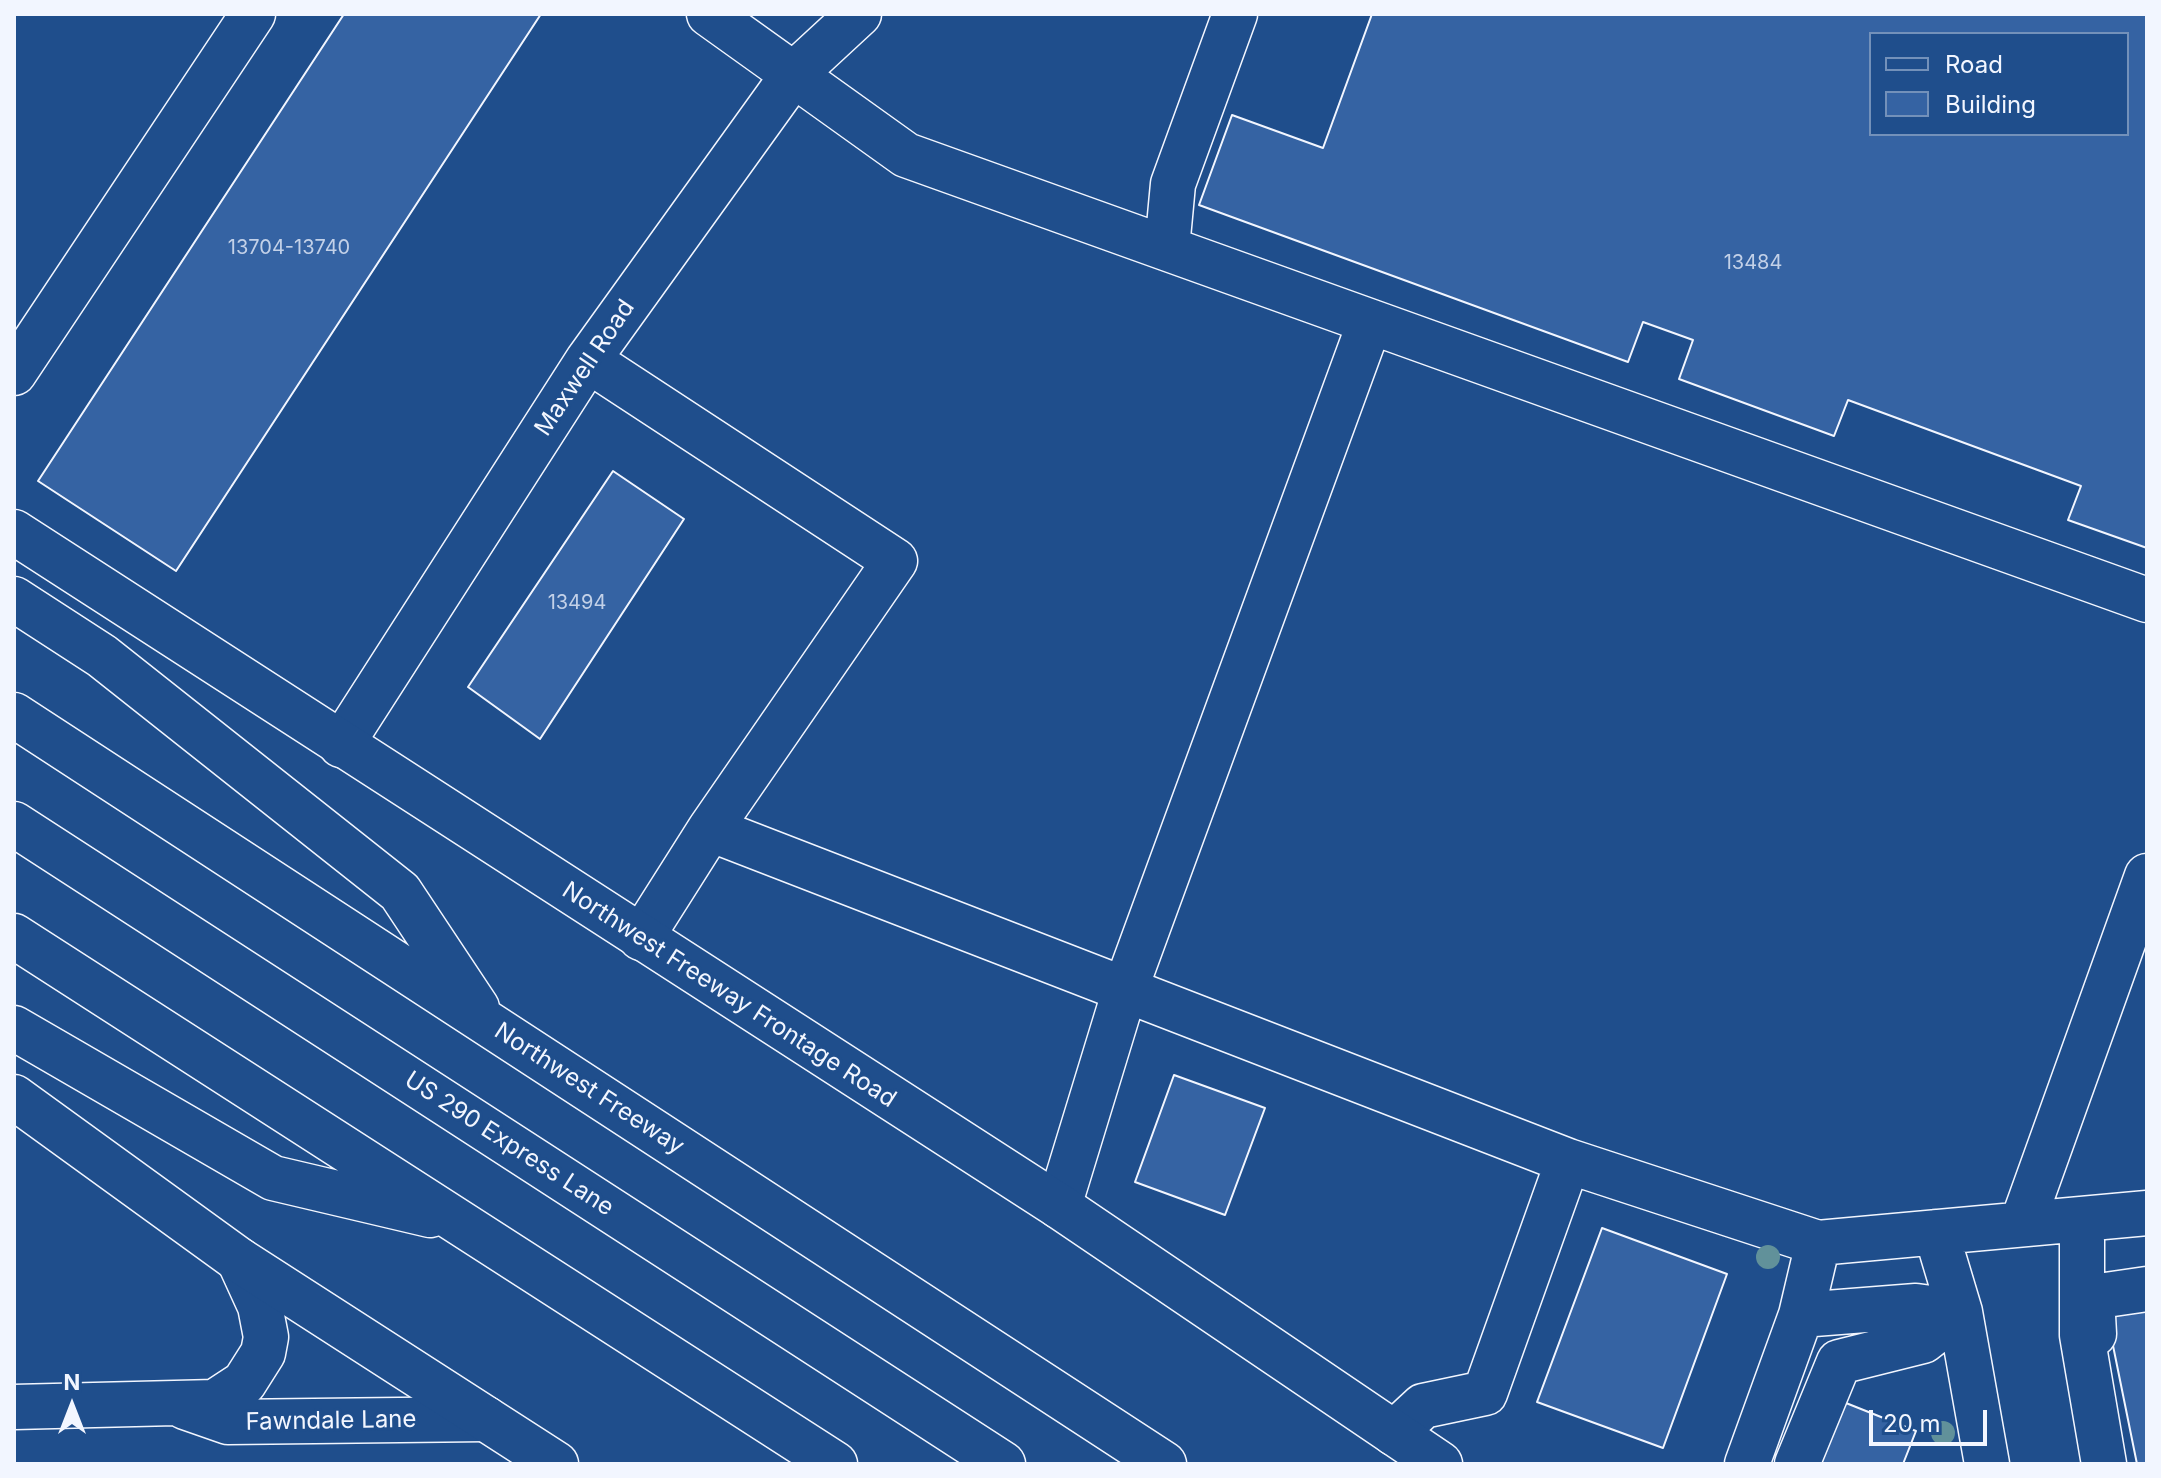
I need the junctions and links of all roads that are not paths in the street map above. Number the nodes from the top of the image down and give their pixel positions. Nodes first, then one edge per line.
1 (253, 14) edge
2 (709, 14) edge
3 (859, 14) edge
4 (1235, 14) edge
5 (793, 75) junction
6 (1167, 248) junction
7 (1370, 322) junction
8 (588, 360) junction
9 (14, 373) edge
10 (14, 532) edge
11 (14, 599) edge
12 (2147, 600) edge
13 (14, 715) edge
14 (341, 745) junction
15 (14, 824) edge
16 (710, 829) junction
17 (2147, 876) edge
18 (14, 936) edge
19 (641, 938) junction
20 (1125, 990) junction
21 (488, 1023) junction
22 (14, 1028) edge
23 (14, 1097) edge
24 (1568, 1161) junction
25 (1059, 1206) junction
26 (2147, 1213) edge
27 (2082, 1219) junction
28 (464, 1223) junction
29 (2022, 1224) junction
30 (1936, 1232) junction
31 (1818, 1243) junction
32 (239, 1260) junction
33 (2147, 1274) edge
34 (2083, 1284) junction
35 (2147, 1289) edge
36 (1960, 1312) junction
37 (1801, 1315) junction
38 (179, 1404) junction
39 (14, 1407) edge
40 (486, 1419) junction
41 (1394, 1433) junction
42 (556, 1464) edge
43 (835, 1464) edge
44 (1003, 1464) edge
45 (1164, 1464) edge
46 (1440, 1464) edge
47 (1747, 1464) edge
48 (1797, 1464) edge
49 (1987, 1464) edge
50 (2104, 1464) edge
51 (2115, 1464) edge

1 - 9 main road
2 - 5 main road
3 - 5 main road, Maxwell Road
4 - 6 main road
5 - 6 main road
5 - 8 main road, Maxwell Road
6 - 7 main road
7 - 12 main road
7 - 20 main road
8 - 14 main road, Maxwell Road
8 - 16 main road
10 - 14 main road, Northwest Freeway Frontage Road
11 - 21 main road
13 - 21 main road, Northwest Freeway
14 - 19 main road, Northwest Freeway Frontage Road
15 - 44 main road, US 290 Express Lane
16 - 19 main road
16 - 20 main road
17 - 29 main road
18 - 28 main road
19 - 25 main road, Northwest Freeway Frontage Road
20 - 24 main road
20 - 25 main road
21 - 45 main road, Northwest Freeway
22 - 28 main road
23 - 32 main road
24 - 31 main road
24 - 41 main road
25 - 41 main road, Northwest Freeway Frontage Road
26 - 27 main road
27 - 29 main road
27 - 34 main road
28 - 43 main road
29 - 30 main road
30 - 31 main road
30 - 36 main road
31 - 37 main road
32 - 38 main road, Fawndale Lane
32 - 40 main road
33 - 34 main road
34 - 50 main road
35 - 51 main road
36 - 37 main road
36 - 48 main road
36 - 49 main road
37 - 47 main road
38 - 39 main road, Fawndale Lane
38 - 40 main road, Fawndale Lane
40 - 42 main road
41 - 46 main road, Northwest Freeway Frontage Road

